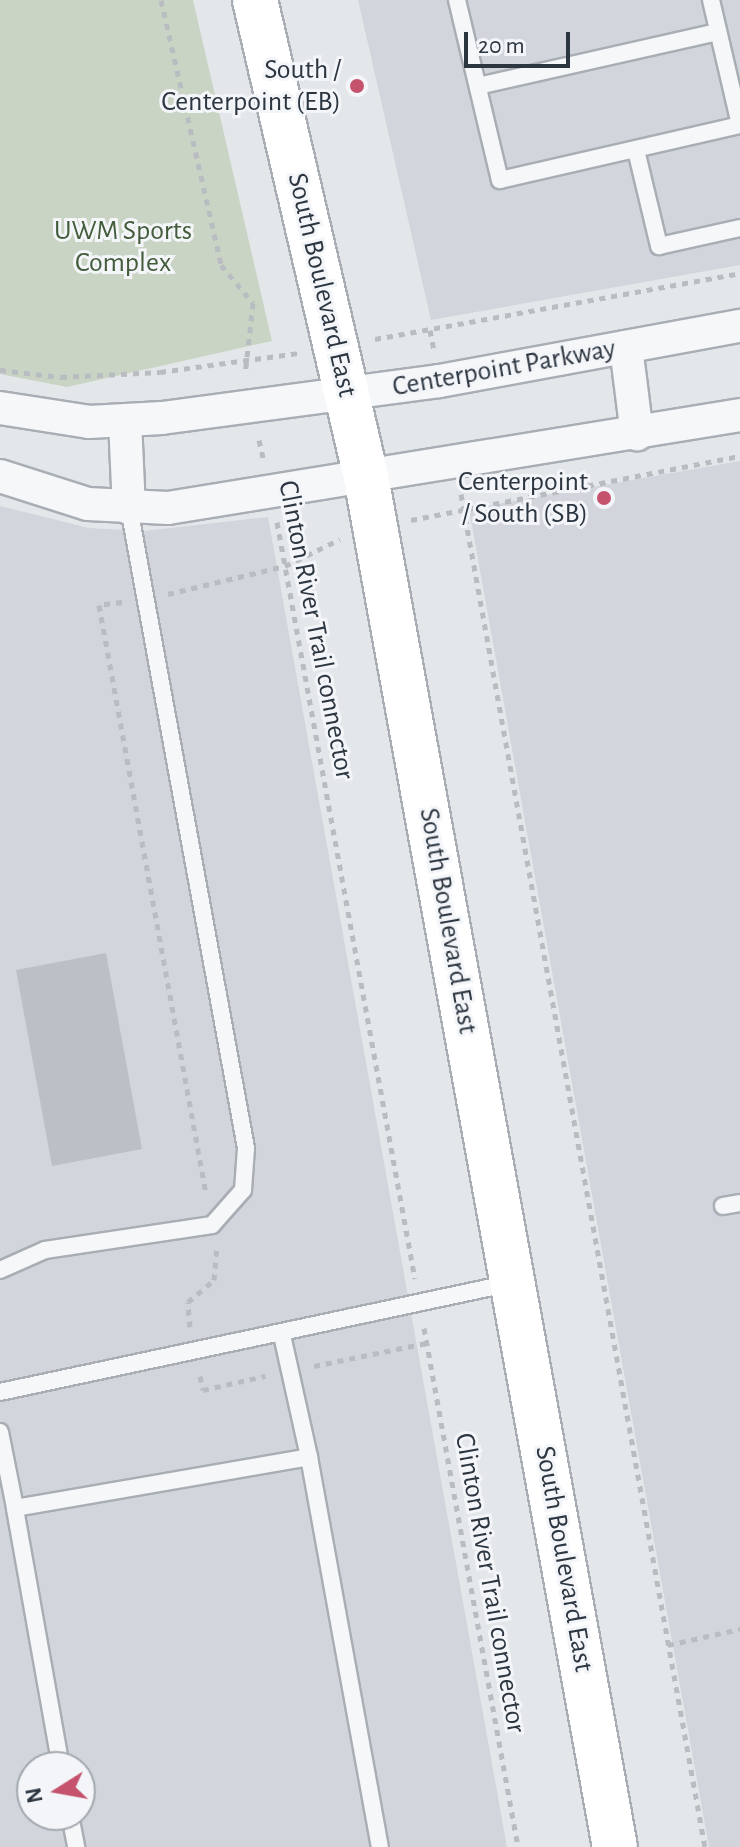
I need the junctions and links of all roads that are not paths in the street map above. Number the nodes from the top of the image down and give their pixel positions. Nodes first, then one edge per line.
1 (255, 0) edge
2 (457, 0) edge
3 (711, 0) edge
4 (718, 32) junction
5 (478, 86) junction
6 (740, 125) edge
7 (636, 150) junction
8 (740, 228) edge
9 (740, 326) edge
10 (626, 347) junction
11 (347, 394) junction
12 (0, 408) edge
13 (740, 415) edge
14 (125, 421) junction
15 (637, 434) junction
16 (0, 476) edge
17 (366, 477) junction
18 (129, 508) junction
19 (740, 1203) edge
20 (723, 1206) dead end
21 (0, 1270) edge
22 (514, 1283) junction
23 (282, 1335) junction
24 (0, 1392) edge
25 (0, 1432) edge
26 (309, 1457) junction
27 (15, 1508) junction
28 (58, 1751) edge
29 (380, 1847) edge
30 (615, 1847) edge

1 - 11 street, South Boulevard East
2 - 5 lane
3 - 4 lane
4 - 5 lane
4 - 6 lane
5 - 7 lane
6 - 7 lane
7 - 8 lane
9 - 10 street, Centerpoint Parkway
10 - 11 street, Centerpoint Parkway
10 - 15 street
11 - 14 street, Centerpoint Parkway
11 - 17 street, South Boulevard East
12 - 14 street, Centerpoint Parkway
13 - 15 street
14 - 18 street
15 - 17 street
16 - 18 street
17 - 18 street
17 - 22 street, South Boulevard East
18 - 21 lane
19 - 20 lane
22 - 23 lane
22 - 30 street, South Boulevard East
23 - 24 lane
23 - 26 lane
25 - 27 lane
26 - 27 lane
26 - 29 lane
27 - 28 lane

